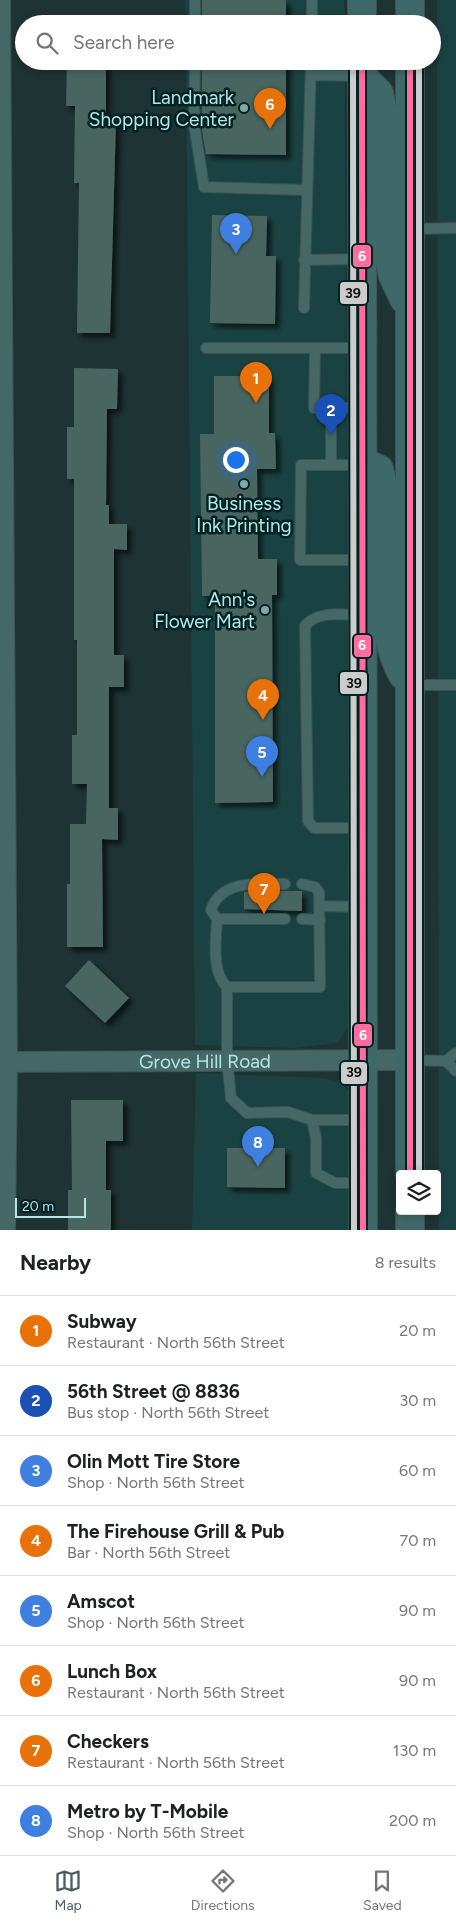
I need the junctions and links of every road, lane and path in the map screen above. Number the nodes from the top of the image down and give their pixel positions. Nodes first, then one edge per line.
1 (0, 0) edge
2 (195, 0) edge
3 (312, 0) edge
4 (362, 0) edge
5 (410, 0) edge
6 (195, 15) edge
7 (312, 15) edge
8 (362, 15) edge
9 (410, 15) edge
10 (195, 70) edge
11 (311, 70) edge
12 (354, 70) edge
13 (362, 70) edge
14 (363, 70) edge
15 (410, 70) edge
16 (311, 75) junction
17 (307, 190) junction
18 (456, 228) edge
19 (410, 229) junction
20 (363, 259) junction
21 (304, 260) junction
22 (304, 308) dead end
23 (410, 309) junction
24 (206, 348) dead end
25 (315, 348) junction
26 (363, 348) junction
27 (331, 408) junction
28 (362, 408) junction
29 (331, 465) junction
30 (363, 465) junction
31 (363, 560) junction
32 (363, 615) junction
33 (409, 685) junction
34 (456, 685) edge
35 (363, 828) junction
36 (285, 884) dead end
37 (302, 884) dead end
38 (320, 906) junction
39 (363, 906) junction
40 (217, 919) junction
41 (285, 919) dead end
42 (302, 919) dead end
43 (320, 920) junction
44 (227, 987) junction
45 (456, 1053) edge
46 (363, 1058) junction
47 (227, 1060) junction
48 (409, 1060) junction
49 (446, 1060) junction
50 (4, 1062) edge
51 (456, 1071) edge
52 (312, 1120) junction
53 (363, 1120) junction
54 (410, 1170) edge
55 (363, 1183) junction
56 (410, 1215) edge
57 (5, 1230) edge
58 (363, 1230) edge
59 (410, 1230) edge

1 - 50 street
2 - 6 lane
3 - 7 lane
4 - 8 main road
5 - 9 main road
10 - 17 lane
11 - 16 lane
12 - 16 lane
13 - 20 main road
14 - 23 main road
15 - 19 main road
16 - 17 lane
17 - 21 lane
18 - 19 lane
19 - 23 main road
20 - 21 lane
20 - 26 main road
21 - 22 lane
23 - 33 main road
24 - 25 lane
25 - 26 lane
25 - 27 lane
26 - 28 main road
27 - 28 lane
27 - 29 lane
28 - 30 main road
29 - 30 lane
29 - 31 lane
30 - 31 main road
30 - 33 main road
31 - 32 main road
32 - 35 main road
32 - 35 lane
33 - 34 lane
33 - 48 main road
35 - 39 main road
36 - 40 lane
37 - 38 lane
38 - 39 lane
38 - 43 lane
39 - 46 main road
40 - 41 lane
40 - 44 lane
42 - 43 lane
43 - 44 lane
44 - 47 lane
45 - 49 lane
46 - 47 street, Grove Hill Road
46 - 48 street, Grove Hill Road
46 - 53 main road
47 - 50 street, Grove Hill Road
47 - 52 lane
48 - 49 lane
48 - 54 main road
49 - 51 lane
50 - 57 street
52 - 53 lane
52 - 55 lane
53 - 55 main road
55 - 58 main road
56 - 59 main road

